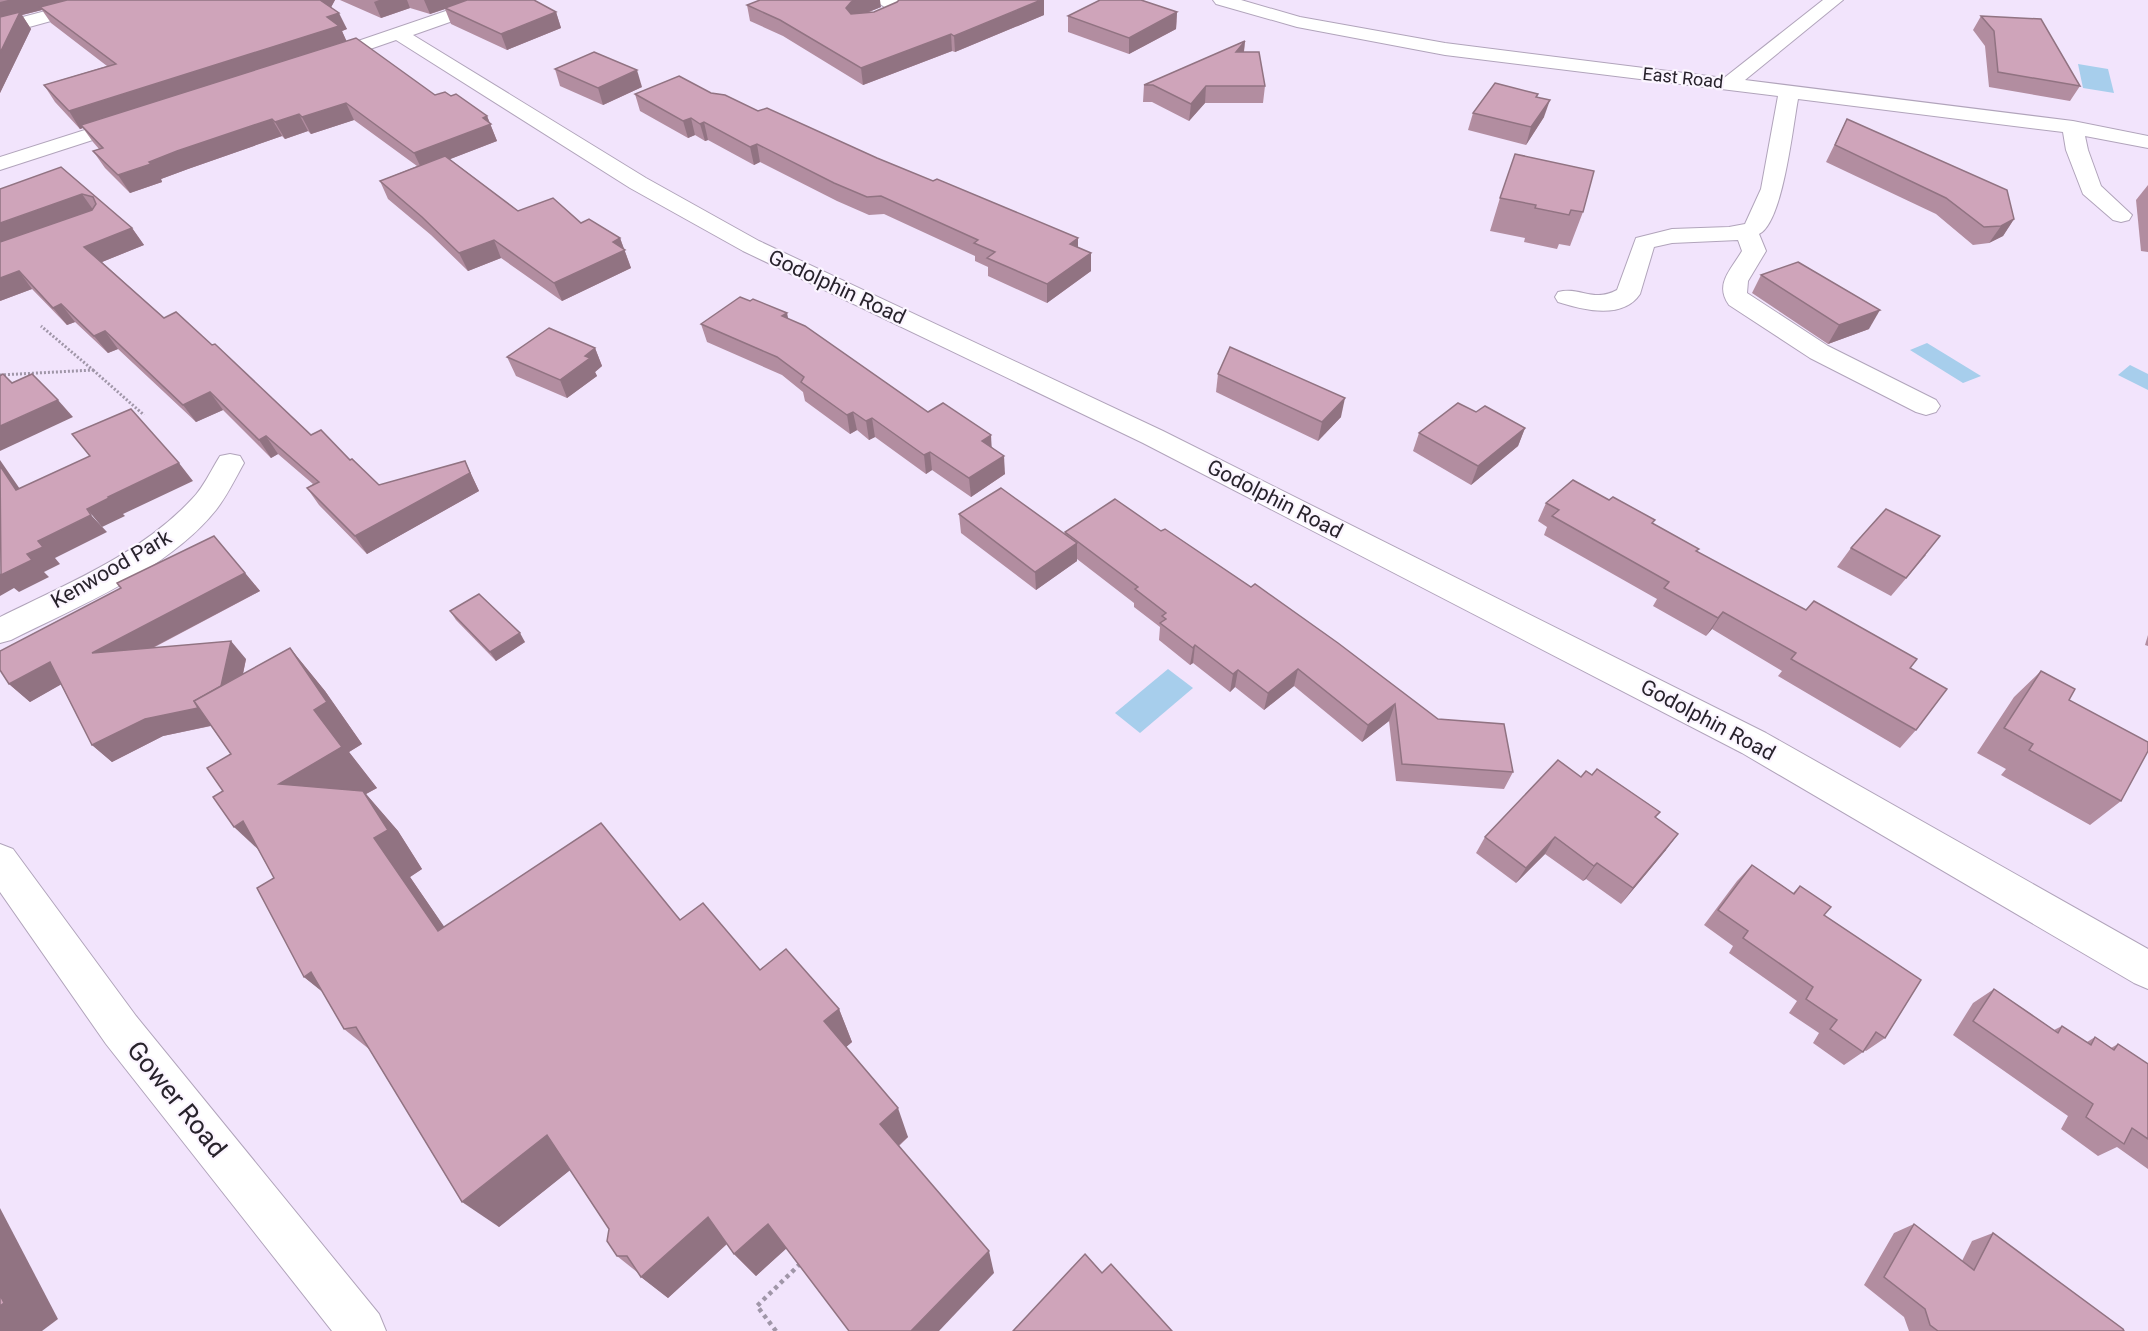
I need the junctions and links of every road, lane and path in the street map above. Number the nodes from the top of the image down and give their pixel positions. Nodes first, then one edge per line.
1 (107, 0) edge
2 (495, 0) edge
3 (883, 0) edge
4 (1222, 0) edge
5 (1834, 0) edge
6 (860, 24) edge
7 (0, 29) edge
8 (399, 34) junction
9 (308, 64) edge
10 (1729, 83) junction
11 (1789, 91) junction
12 (148, 116) edge
13 (2073, 127) junction
14 (2148, 142) edge
15 (0, 164) edge
16 (2121, 215) dead end
17 (1747, 232) junction
18 (1567, 297) dead end
19 (41, 326) dead end
20 (93, 370) junction
21 (0, 375) edge
22 (1926, 406) dead end
23 (144, 415) dead end
24 (230, 463) dead end
25 (0, 631) edge
26 (0, 861) edge
27 (2148, 970) edge
28 (800, 1265) edge
29 (362, 1331) edge
30 (776, 1331) edge

1 - 7 street
2 - 8 street
3 - 6 street
4 - 10 street, East Road
5 - 10 street
8 - 9 street
8 - 27 street, Godolphin Road
10 - 11 street, East Road
11 - 13 street, East Road
11 - 17 street
12 - 15 street
13 - 14 street, East Road
13 - 16 street
17 - 18 street
17 - 22 street
19 - 20 path
20 - 21 path
20 - 23 path
24 - 25 street, Kenwood Park
26 - 29 street, Gower Road
28 - 30 path

